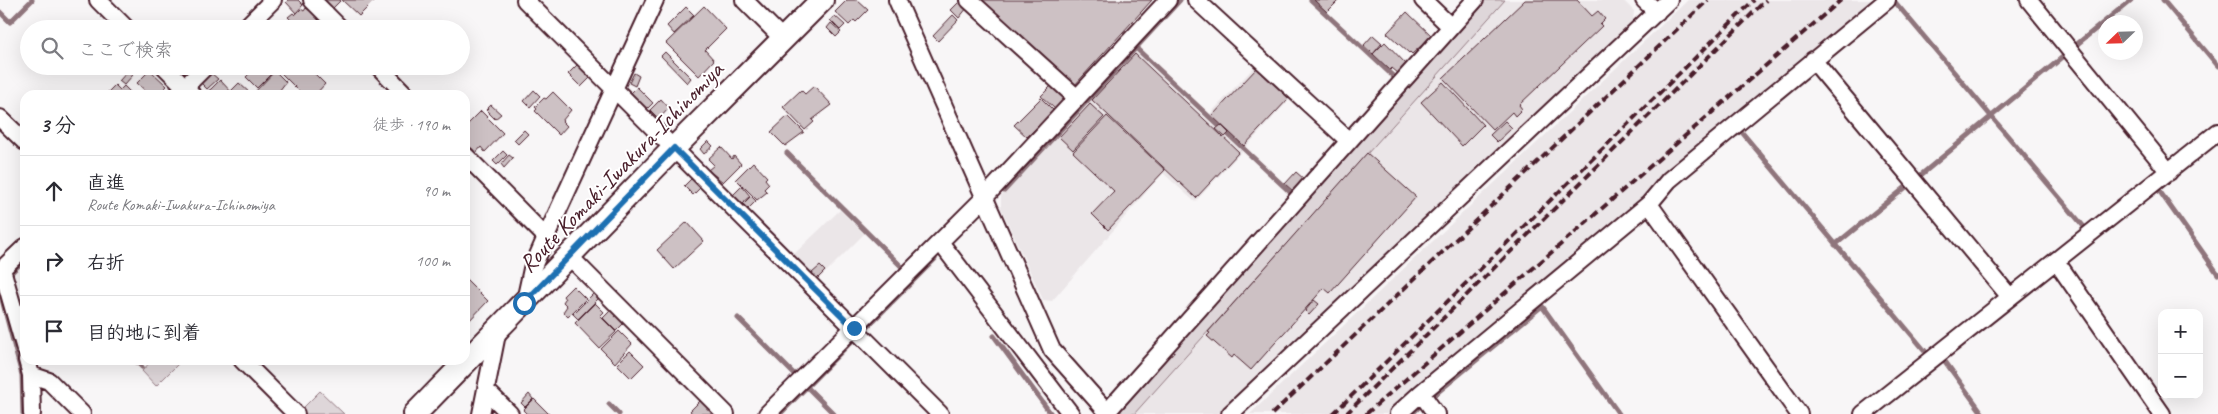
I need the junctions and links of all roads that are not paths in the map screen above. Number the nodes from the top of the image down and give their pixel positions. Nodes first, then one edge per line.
1 (98, 0) edge
2 (273, 0) edge
3 (312, 0) edge
4 (526, 0) edge
5 (654, 0) edge
6 (744, 0) edge
7 (822, 0) edge
8 (897, 0) edge
9 (969, 0) edge
10 (1168, 0) edge
11 (1196, 0) edge
12 (1422, 0) edge
13 (1476, 0) edge
14 (1644, 0) edge
15 (1669, 0) edge
16 (1887, 0) edge
17 (2029, 0) edge
18 (1657, 12) junction
19 (118, 20) edge
20 (253, 20) edge
21 (332, 20) edge
22 (1452, 27) junction
23 (783, 39) junction
24 (1813, 60) junction
25 (171, 75) edge
26 (199, 75) edge
27 (387, 75) edge
28 (614, 88) junction
29 (183, 90) edge
30 (187, 90) edge
31 (401, 90) edge
32 (1077, 98) junction
33 (0, 118) edge
34 (2218, 132) edge
35 (20, 137) edge
36 (1350, 141) junction
37 (674, 148) junction
38 (470, 160) edge
39 (2168, 172) junction
40 (985, 198) junction
41 (1649, 204) junction
42 (546, 237) junction
43 (940, 242) junction
44 (20, 252) edge
45 (570, 257) junction
46 (2056, 261) junction
47 (2010, 297) junction
48 (524, 303) junction
49 (854, 328) junction
50 (498, 329) junction
51 (20, 331) edge
52 (470, 353) edge
53 (247, 365) edge
54 (456, 365) edge
55 (29, 367) edge
56 (488, 391) junction
57 (1421, 392) junction
58 (1108, 413) edge
59 (32, 414) edge
60 (82, 414) edge
61 (296, 414) edge
62 (415, 414) edge
63 (481, 414) edge
64 (510, 414) edge
65 (726, 414) edge
66 (767, 414) edge
67 (940, 414) edge
68 (1071, 414) edge
69 (1230, 414) edge
70 (1398, 414) edge
71 (1436, 414) edge
72 (1800, 414) edge
73 (1863, 414) edge
74 (2162, 414) edge

1 - 19 street
2 - 20 street
3 - 21 street
4 - 28 street
5 - 28 street
6 - 23 street
7 - 23 main road, Route Komaki-Iwakura-Ichinomiya
8 - 40 street
9 - 32 street
10 - 32 street
11 - 36 street
12 - 22 street
13 - 22 street
14 - 18 street
15 - 18 street
16 - 24 street
17 - 39 street
18 - 69 street
22 - 36 street
23 - 37 main road, Route Komaki-Iwakura-Ichinomiya
24 - 41 street
24 - 47 street
25 - 29 street
26 - 30 street
27 - 31 street
28 - 37 street
28 - 42 street
32 - 40 street
33 - 35 street
34 - 39 street
36 - 58 street
37 - 45 main road, Route Komaki-Iwakura-Ichinomiya
37 - 49 street
38 - 42 street
39 - 46 street
40 - 43 street
40 - 58 street
41 - 57 street
41 - 72 street
42 - 48 street
43 - 49 street
43 - 68 street
44 - 51 street
45 - 48 main road, Route Komaki-Iwakura-Ichinomiya
45 - 65 street
46 - 47 street
46 - 74 street
47 - 73 street
48 - 50 main road, Route Komaki-Iwakura-Ichinomiya
49 - 66 street
49 - 67 street
50 - 52 main road, Route Komaki-Iwakura-Ichinomiya
50 - 56 street
53 - 61 street
54 - 62 main road, Route Komaki-Iwakura-Ichinomiya
55 - 59 street
55 - 60 street
56 - 63 street
56 - 64 street
57 - 70 street
57 - 71 street

